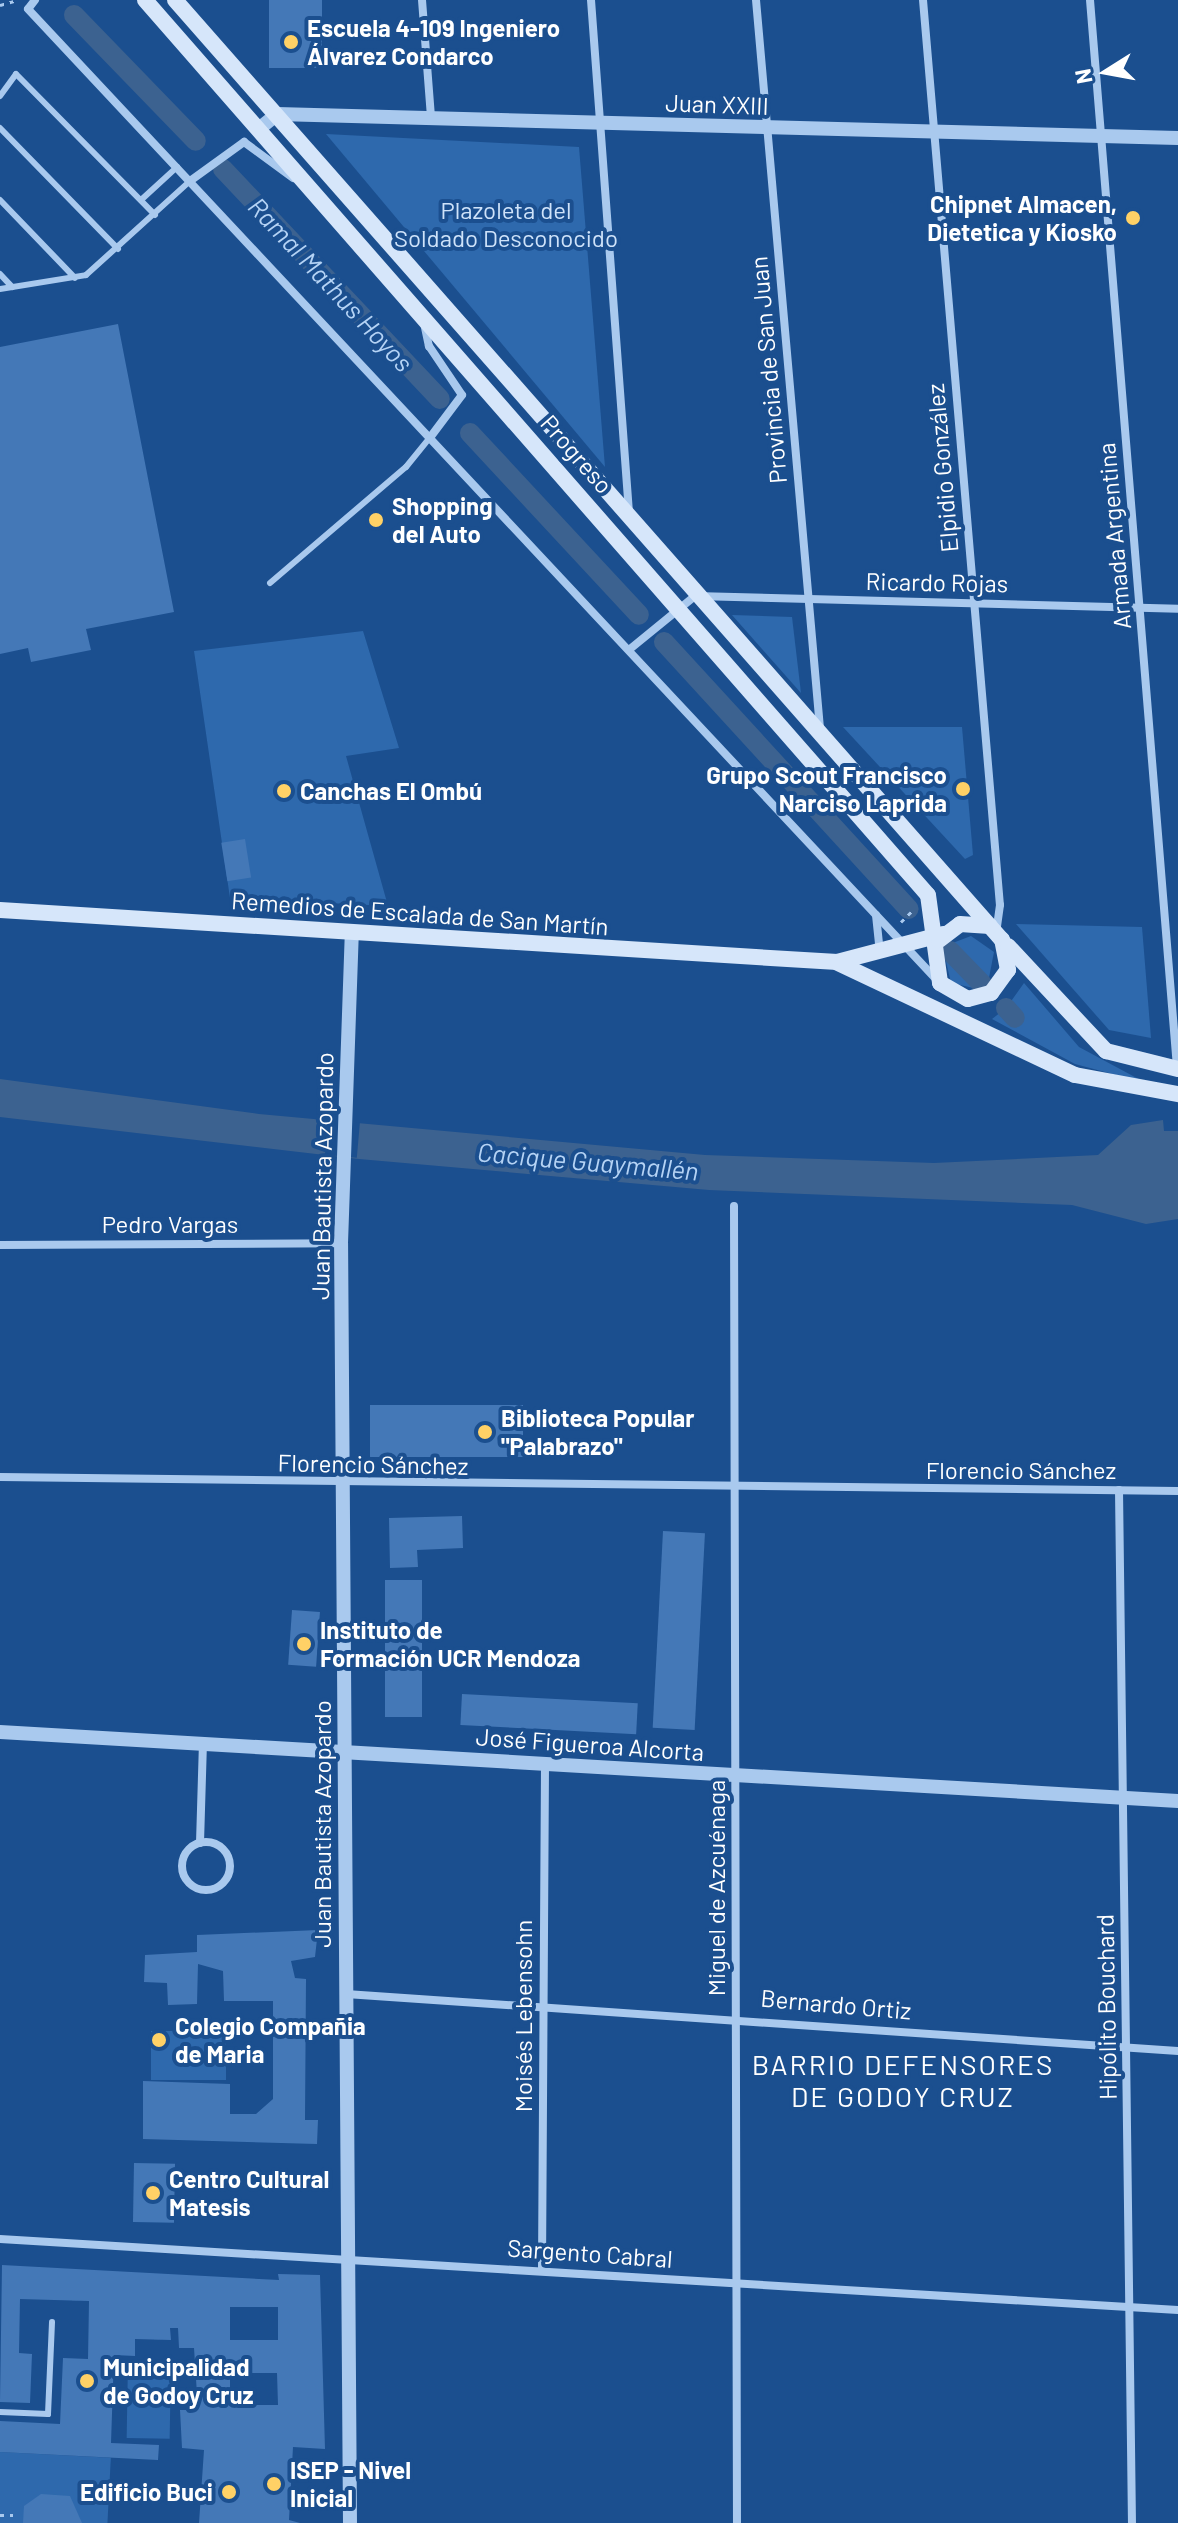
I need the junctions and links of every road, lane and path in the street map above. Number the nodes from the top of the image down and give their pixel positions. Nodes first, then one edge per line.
1 (6, 0) edge
2 (35, 0) edge
3 (145, 0) edge
4 (175, 0) edge
5 (422, 0) edge
6 (591, 0) edge
7 (756, 0) edge
8 (923, 0) edge
9 (1090, 0) edge
10 (0, 5) edge
11 (0, 96) edge
12 (277, 114) junction
13 (431, 118) junction
14 (601, 123) junction
15 (0, 128) edge
16 (260, 128) junction
17 (767, 128) junction
18 (934, 132) junction
19 (1101, 136) junction
20 (1178, 138) edge
21 (177, 167) junction
22 (190, 181) junction
23 (0, 200) edge
24 (141, 200) junction
25 (326, 202) junction
26 (155, 215) junction
27 (118, 249) junction
28 (0, 274) edge
29 (75, 278) junction
30 (12, 287) junction
31 (0, 289) edge
32 (422, 312) junction
33 (432, 435) junction
34 (630, 518) junction
35 (270, 583) dead end
36 (695, 596) junction
37 (808, 599) junction
38 (973, 602) junction
39 (1140, 608) junction
40 (1178, 609) edge
41 (673, 611) junction
42 (630, 649) junction
43 (821, 737) junction
44 (873, 907) junction
45 (1, 909) edge
46 (352, 933) junction
47 (996, 933) junction
48 (937, 937) junction
49 (908, 948) junction
50 (873, 957) junction
51 (837, 962) junction
52 (948, 990) junction
53 (917, 994) junction
54 (1177, 1049) edge
55 (1023, 1051) junction
56 (1147, 1065) junction
57 (1178, 1068) edge
58 (1178, 1094) edge
59 (734, 1206) dead end
60 (341, 1243) junction
61 (0, 1245) edge
62 (0, 1477) edge
63 (342, 1484) junction
64 (738, 1487) junction
65 (1119, 1490) junction
66 (1178, 1491) edge
67 (0, 1732) edge
68 (203, 1742) junction
69 (344, 1751) junction
70 (545, 1763) junction
71 (735, 1776) junction
72 (1123, 1798) junction
73 (1178, 1801) edge
74 (200, 1843) junction
75 (346, 1994) junction
76 (543, 2004) junction
77 (736, 2016) junction
78 (1126, 2048) junction
79 (1178, 2051) edge
80 (0, 2239) edge
81 (349, 2257) junction
82 (542, 2270) junction
83 (735, 2283) junction
84 (1131, 2307) junction
85 (1178, 2310) edge
86 (52, 2322) dead end
87 (0, 2412) edge
88 (0, 2515) edge
89 (13, 2515) dead end
90 (350, 2523) edge
91 (737, 2523) edge
92 (1132, 2523) edge

1 - 10 path
2 - 21 street
3 - 16 main road, Progreso
4 - 12 main road, Progreso
5 - 13 street
6 - 14 street
7 - 17 street, Provincia de San Juan
8 - 18 street, Elpidio González
9 - 19 street, Armada Argentina
11 - 24 lane
12 - 13 street, Juan XXIII
12 - 16 street
12 - 34 main road, Progreso
13 - 14 street, Juan XXIII
14 - 17 street, Juan XXIII
14 - 34 street
15 - 27 lane
16 - 25 main road, Progreso
17 - 18 street, Juan XXIII
17 - 37 street, Provincia de San Juan
18 - 19 street, Juan XXIII
18 - 38 street, Elpidio González
19 - 20 street, Juan XXIII
19 - 39 street, Armada Argentina
21 - 22 street
21 - 24 lane
22 - 25 street
22 - 26 lane
22 - 33 street
23 - 29 lane
24 - 26 lane
25 - 32 main road, Progreso
26 - 27 lane
27 - 29 lane
28 - 30 lane
29 - 30 lane
30 - 31 lane
32 - 33 street
32 - 41 main road, Progreso
33 - 35 lane
33 - 42 street
34 - 36 main road, Progreso
36 - 37 street, Ricardo Rojas
36 - 41 street
36 - 43 main road, Progreso
37 - 38 street, Ricardo Rojas
37 - 43 street, Provincia de San Juan
38 - 39 street, Ricardo Rojas
38 - 47 street, Elpidio González
39 - 40 street, Ricardo Rojas
39 - 54 street, Armada Argentina
41 - 42 street
41 - 48 main road, Progreso
42 - 44 street
43 - 47 main road, Progreso
44 - 49 street
44 - 50 street
45 - 46 main road, Remedios de Escalada de San Martín
46 - 51 main road, Remedios de Escalada de San Martín
46 - 60 street, Juan Bautista Azopardo
47 - 48 main road
47 - 52 main road
47 - 56 main road, Progreso
48 - 49 main road, Remedios de Escalada de San Martín
48 - 52 main road, Progreso
49 - 50 main road, Remedios de Escalada de San Martín
49 - 52 street
50 - 51 main road, Remedios de Escalada de San Martín
51 - 53 main road, Remedios de Escalada de San Martín
52 - 53 main road
52 - 55 main road
53 - 55 main road, Remedios de Escalada de San Martín
54 - 56 street
54 - 57 street, Armada Argentina
55 - 58 main road, Remedios de Escalada de San Martín
56 - 57 main road, Progreso
59 - 64 street, Miguel de Azcuénaga
60 - 61 street, Pedro Vargas
60 - 63 street, Juan Bautista Azopardo
62 - 63 street, Florencio Sánchez
63 - 64 street, Florencio Sánchez
63 - 69 street, Juan Bautista Azopardo
64 - 65 street, Florencio Sánchez
64 - 71 street, Miguel de Azcuénaga
65 - 66 street, Florencio Sánchez
65 - 72 street, Hipólito Bouchard
67 - 68 street, José Figueroa Alcorta
68 - 69 street, José Figueroa Alcorta
68 - 74 street
69 - 70 street, José Figueroa Alcorta
69 - 75 street, Juan Bautista Azopardo
70 - 71 street, José Figueroa Alcorta
70 - 76 street, Moisés Lebensohn
71 - 72 street, José Figueroa Alcorta
71 - 77 street, Miguel de Azcuénaga
72 - 73 street, José Figueroa Alcorta
72 - 78 street, Hipólito Bouchard
74 - 74 street
75 - 76 street, Bernardo Ortiz
75 - 81 street, Juan Bautista Azopardo
76 - 77 street, Bernardo Ortiz
76 - 82 street, Moisés Lebensohn
77 - 78 street, Bernardo Ortiz
77 - 83 street, Miguel de Azcuénaga
78 - 79 street, Bernardo Ortiz
78 - 84 street, Hipólito Bouchard
80 - 81 street, Sargento Cabral
81 - 82 street, Sargento Cabral
81 - 90 street, Juan Bautista Azopardo
82 - 83 street, Sargento Cabral
83 - 84 street, Sargento Cabral
83 - 91 street, Miguel de Azcuénaga
84 - 85 street, Sargento Cabral
84 - 92 street, Hipólito Bouchard
86 - 87 lane
88 - 89 path

